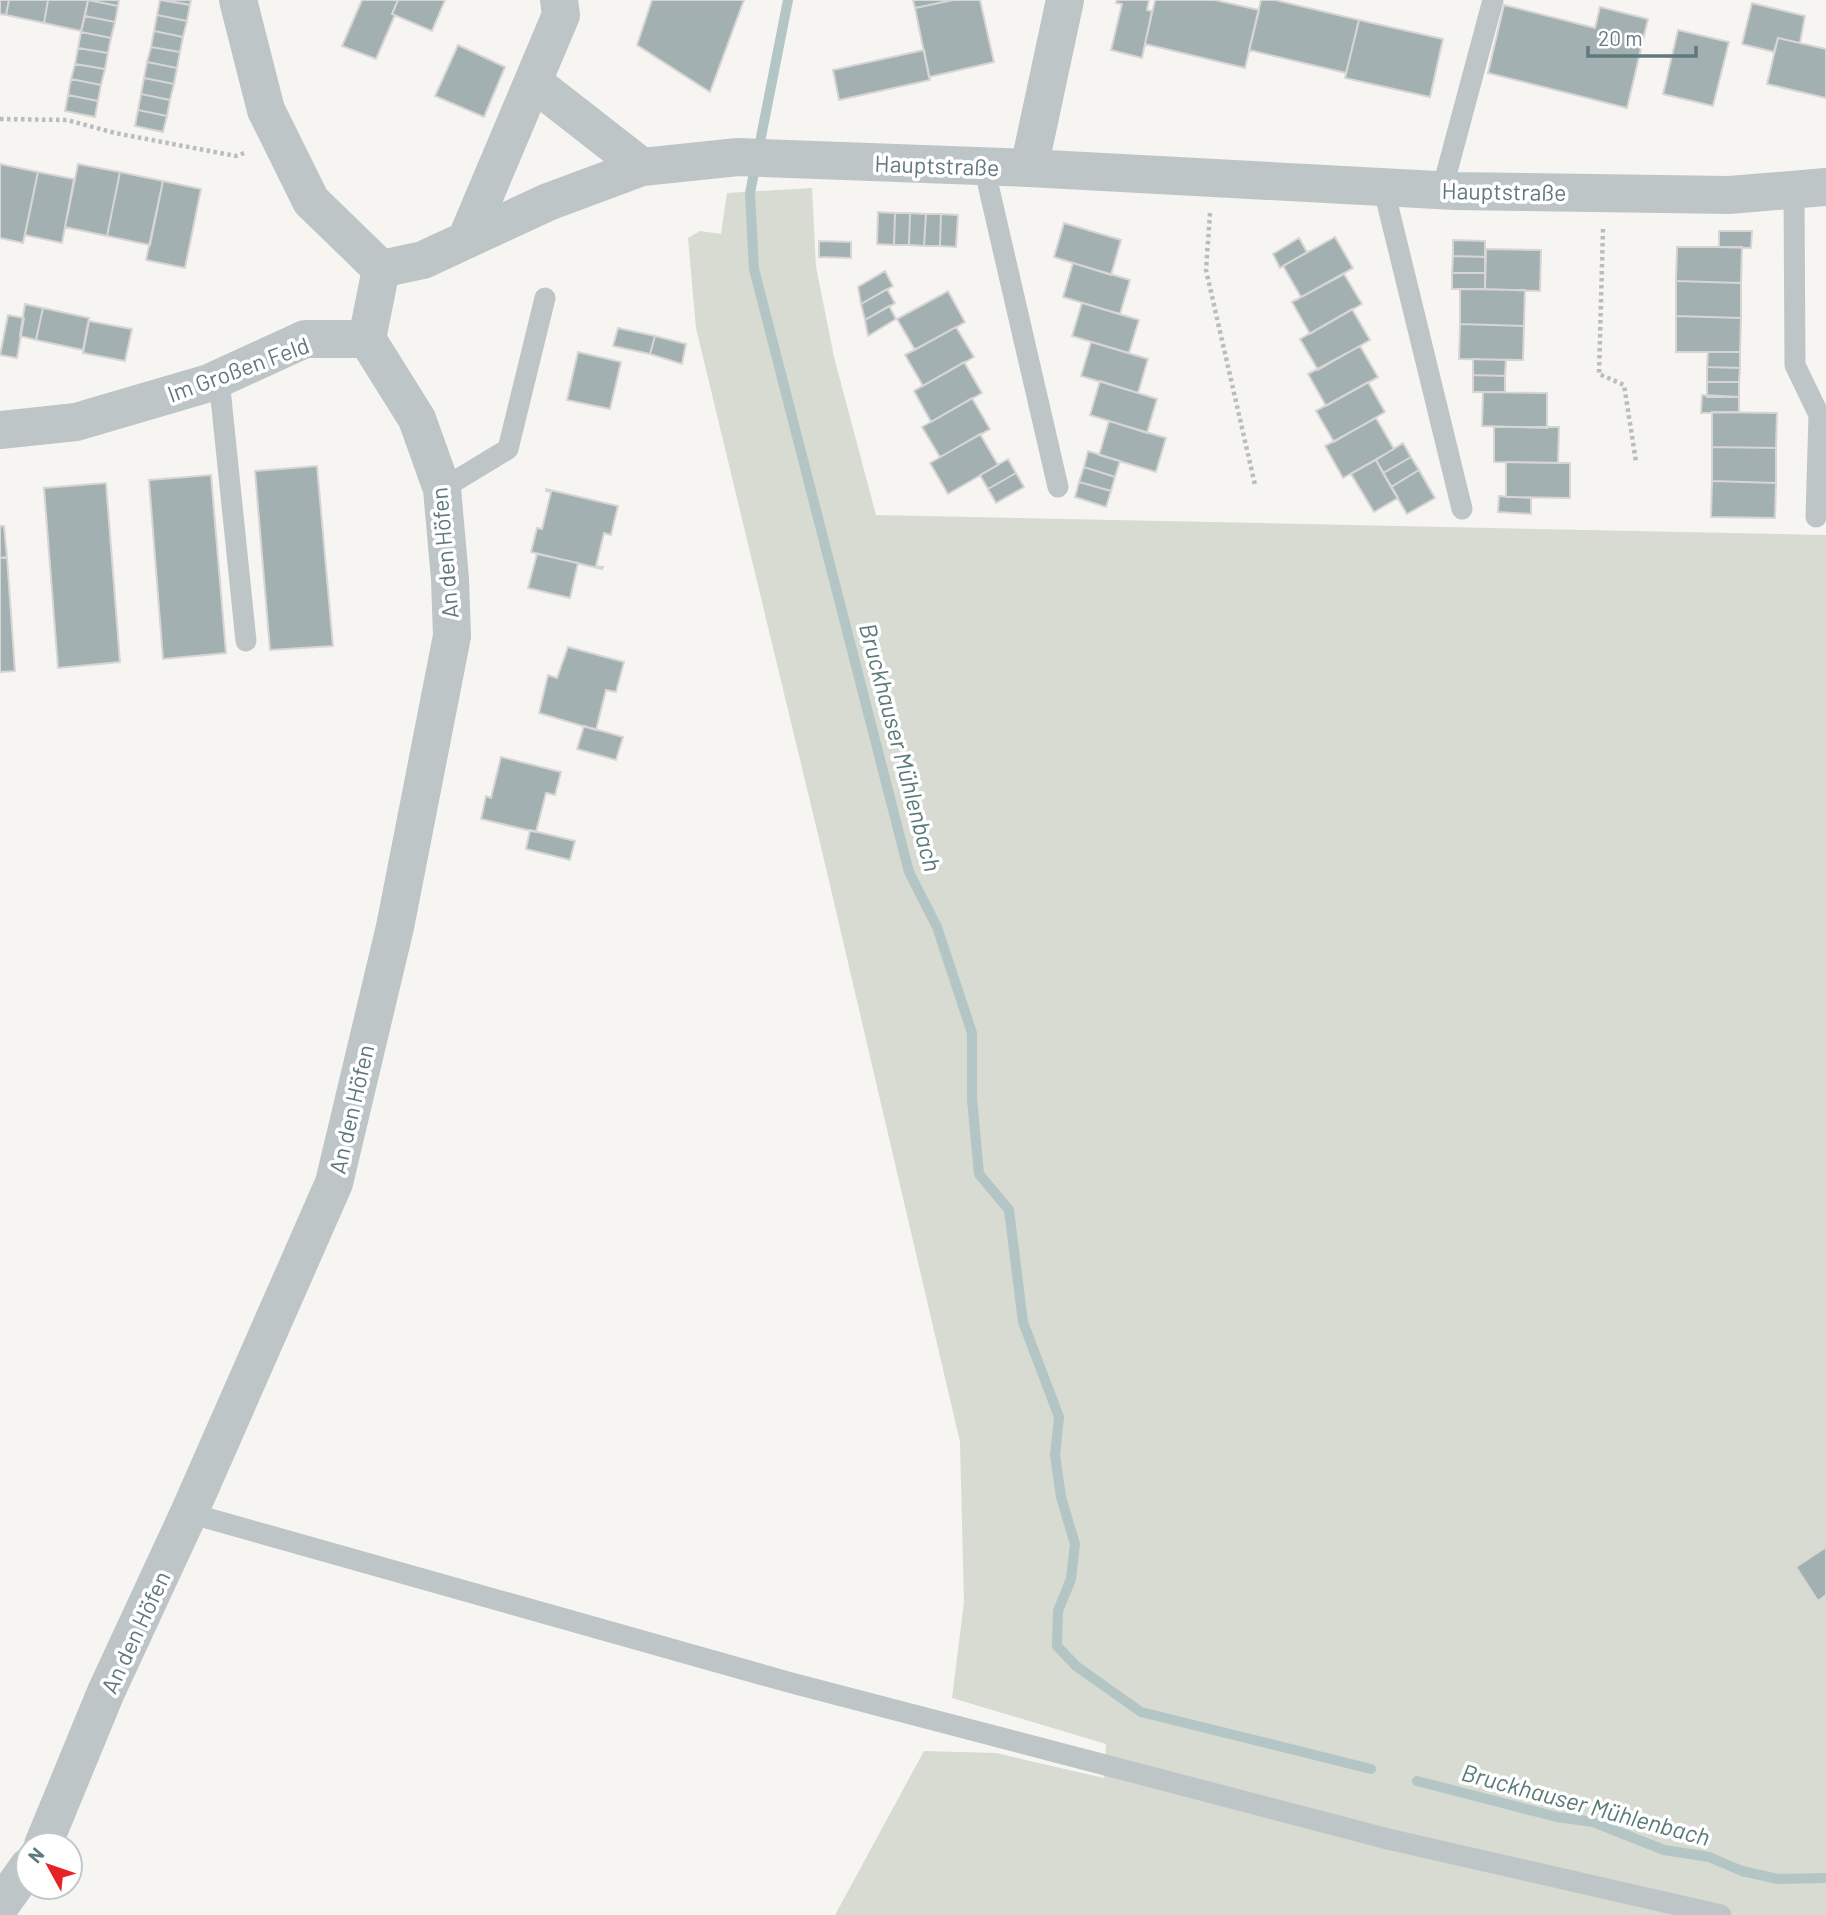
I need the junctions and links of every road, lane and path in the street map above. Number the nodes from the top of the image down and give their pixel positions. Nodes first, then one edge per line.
1 (238, 0) edge
2 (559, 0) edge
3 (1065, 0) edge
4 (1493, 0) edge
5 (533, 82) junction
6 (0, 119) edge
7 (282, 142) junction
8 (642, 167) junction
9 (984, 167) junction
10 (1029, 168) junction
11 (1212, 178) junction
12 (1383, 186) junction
13 (1810, 189) edge
14 (1442, 190) junction
15 (1604, 193) junction
16 (466, 240) junction
17 (382, 269) junction
18 (545, 298) dead end
19 (367, 339) junction
20 (219, 379) junction
21 (0, 430) edge
22 (1636, 462) dead end
23 (1255, 485) dead end
24 (1058, 487) dead end
25 (442, 489) junction
26 (1462, 509) dead end
27 (1816, 517) dead end
28 (246, 640) dead end
29 (189, 1513) junction
30 (49, 1831) edge
31 (14, 1886) edge
32 (0, 1906) edge
33 (1721, 1915) edge

1 - 7 street
2 - 5 street
3 - 10 street
4 - 14 lane
5 - 8 street
5 - 16 street
6 - 7 path
7 - 17 street
8 - 9 street, Hauptstraße
8 - 16 street, Hauptstraße
9 - 10 street, Hauptstraße
9 - 24 lane
10 - 11 street, Hauptstraße
11 - 12 street, Hauptstraße
11 - 23 path
12 - 14 street, Hauptstraße
12 - 26 lane
13 - 15 street, Hauptstraße
13 - 27 lane
14 - 15 street, Hauptstraße
15 - 22 path
16 - 17 street, Hauptstraße
17 - 19 street
18 - 25 lane
19 - 20 street, Im Großen Feld
19 - 25 street, An den Höfen
20 - 21 street, Im Großen Feld
20 - 28 lane
25 - 29 street, An den Höfen
29 - 30 street, An den Höfen
29 - 33 lane
31 - 32 street

